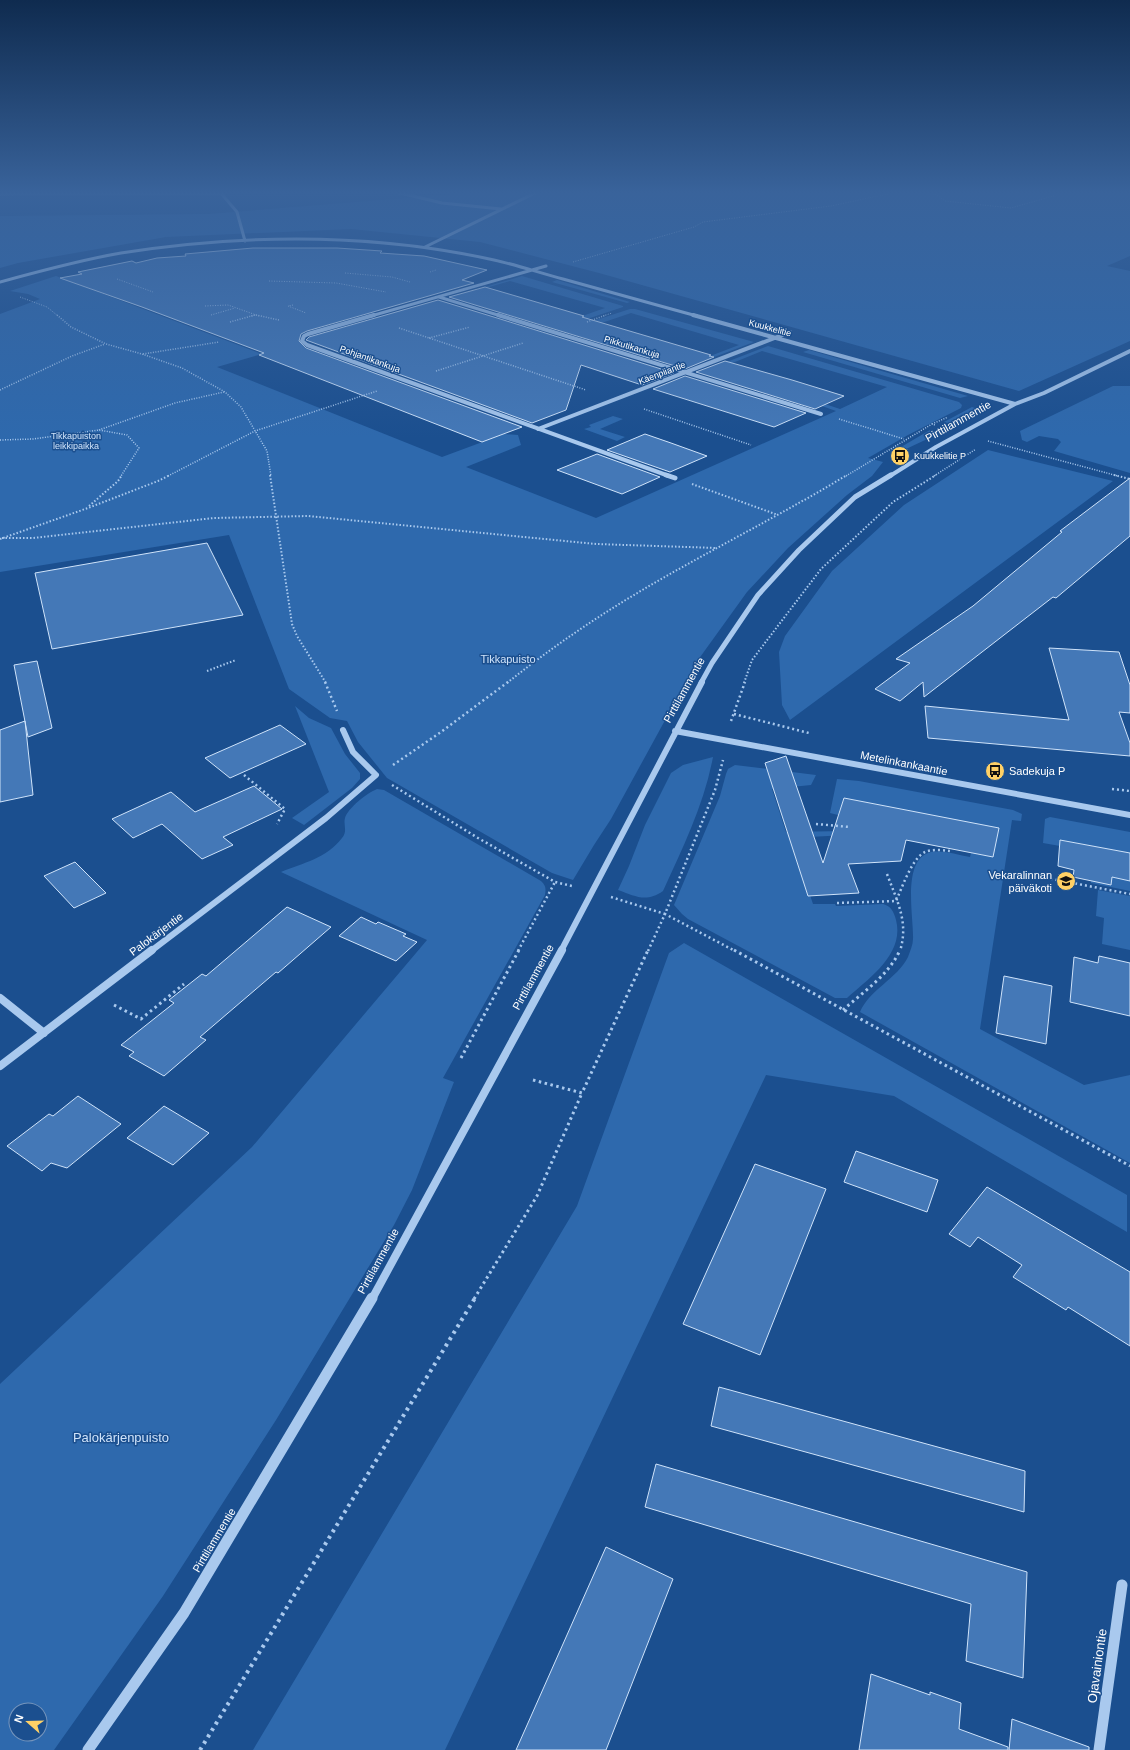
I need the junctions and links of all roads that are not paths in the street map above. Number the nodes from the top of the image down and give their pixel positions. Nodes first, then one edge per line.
1 (30, 274) edge
2 (519, 274) edge
3 (545, 274) edge
4 (0, 282) edge
5 (438, 297) junction
6 (790, 332) dead end
7 (777, 337) junction
8 (1130, 351) edge
9 (686, 372) junction
10 (1015, 404) junction
11 (821, 414) road end
12 (538, 429) junction
13 (675, 478) road end
14 (343, 730) road end
15 (674, 731) junction
16 (1130, 815) edge
17 (0, 998) edge
18 (44, 1033) junction
19 (0, 1066) edge
20 (1122, 1585) dead end
21 (88, 1750) edge
22 (1099, 1750) edge

1 - 4 street, Kuukkelitie
2 - 5 street, Pohjantikankuja
3 - 7 street, Kuukkelitie
5 - 9 street, Pikkutikankuja
5 - 12 street, Pohjantikankuja
6 - 7 street, Käenpiiantie
7 - 9 street, Käenpiiantie
7 - 10 street, Kuukkelitie
8 - 10 street, Pirttilammentie
9 - 11 street, Pikkutikankuja
9 - 12 street, Käenpiiantie
10 - 15 street, Pirttilammentie
12 - 13 street, Pohjantikankuja
14 - 18 street, Palokärjentie
15 - 16 street, Metelinkankaantie
15 - 21 street, Pirttilammentie
17 - 18 street
18 - 19 street, Palokärjentie
20 - 22 street, Ojavainiontie

